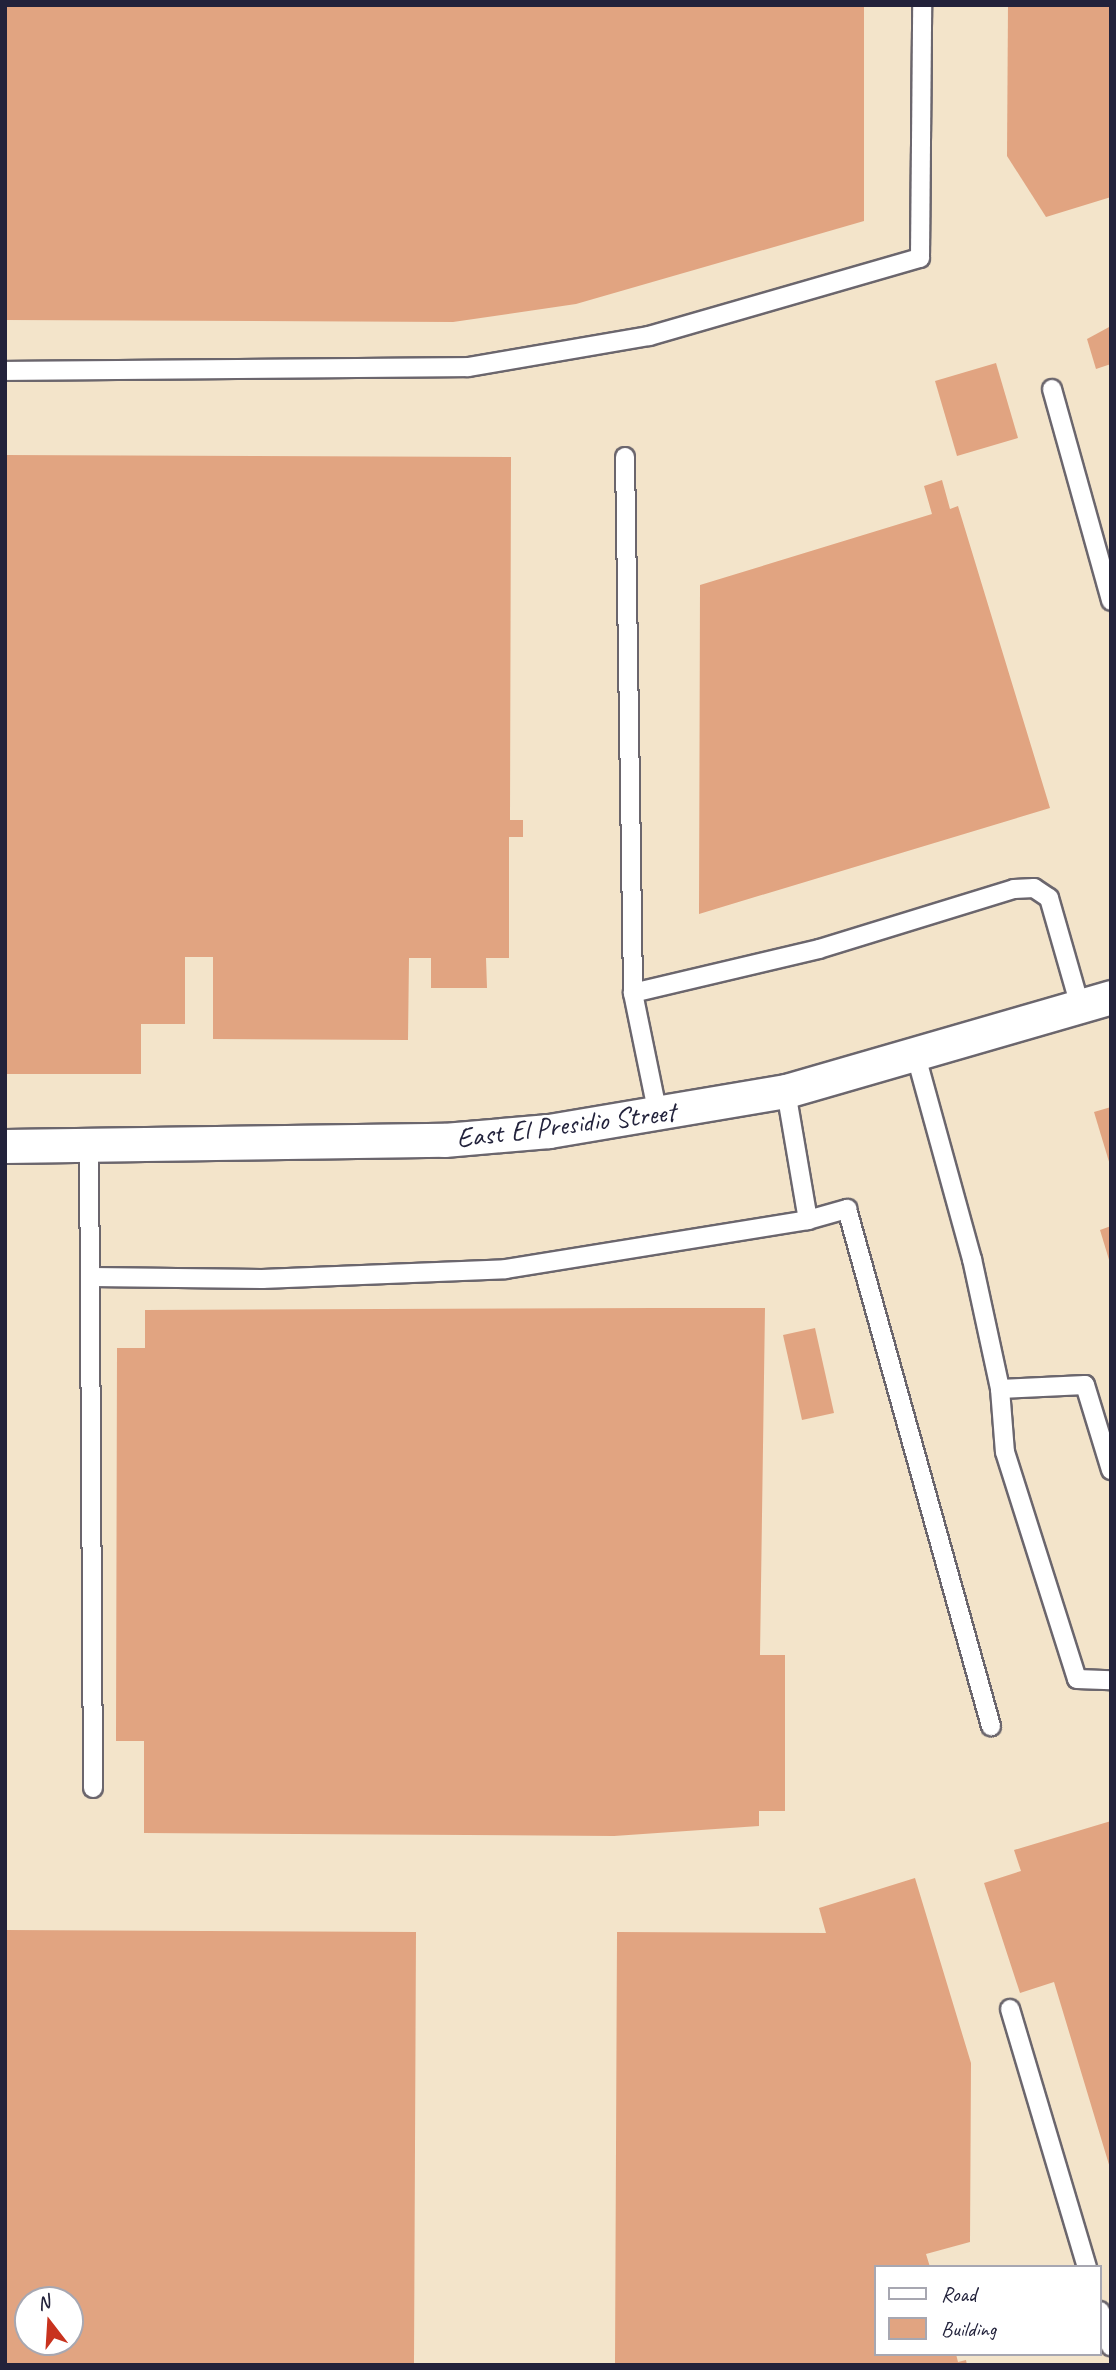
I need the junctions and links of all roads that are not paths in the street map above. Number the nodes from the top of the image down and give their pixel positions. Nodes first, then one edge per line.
1 (922, 5) edge
2 (5, 370) edge
3 (1052, 389) dead end
4 (625, 457) dead end
5 (1111, 601) edge
6 (633, 993) junction
7 (1095, 1002) edge
8 (916, 1056) junction
9 (786, 1091) junction
10 (658, 1115) junction
11 (5, 1146) edge
12 (89, 1146) junction
13 (808, 1220) junction
14 (92, 1277) junction
15 (1000, 1389) junction
16 (1111, 1470) edge
17 (1111, 1680) edge
18 (991, 1726) dead end
19 (93, 1788) dead end
20 (1010, 2009) dead end
21 (1086, 2265) edge
22 (1102, 2317) edge
23 (1111, 2346) edge

1 - 2 lane
3 - 5 lane
4 - 6 lane
6 - 7 lane
6 - 10 lane
7 - 8 street, East El Presidio Street
8 - 9 street, East El Presidio Street
8 - 15 lane
9 - 10 street, East El Presidio Street
9 - 13 lane
10 - 12 street, East El Presidio Street
11 - 12 street, East El Presidio Street
12 - 14 lane
13 - 14 lane
13 - 18 lane
14 - 19 lane
15 - 16 lane
15 - 17 lane
20 - 21 lane
22 - 23 lane

